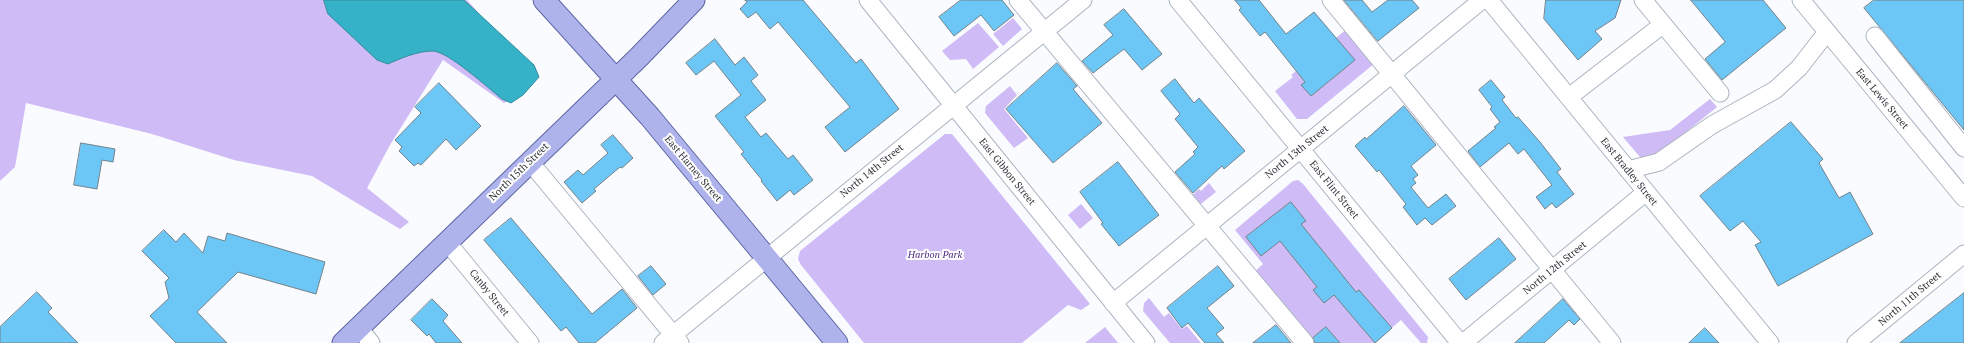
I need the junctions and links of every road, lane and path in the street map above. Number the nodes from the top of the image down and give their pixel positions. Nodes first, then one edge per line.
1 (544, 0) edge
2 (694, 0) edge
3 (868, 0) edge
4 (1018, 0) edge
5 (1083, 0) edge
6 (1178, 0) edge
7 (1331, 0) edge
8 (1482, 0) edge
9 (1489, 0) edge
10 (1643, 0) edge
11 (1801, 0) edge
12 (1657, 29) dead end
13 (1044, 32) junction
14 (1827, 32) junction
15 (1875, 36) dead end
16 (1392, 75) junction
17 (616, 79) junction
18 (1720, 93) dead end
19 (1569, 97) junction
20 (953, 106) junction
21 (1964, 148) edge
22 (1300, 149) junction
23 (530, 162) junction
24 (1628, 170) junction
25 (1646, 192) junction
26 (1964, 198) edge
27 (1207, 226) junction
28 (447, 242) junction
29 (1964, 254) edge
30 (767, 259) junction
31 (1551, 271) junction
32 (1113, 303) junction
33 (365, 335) edge
34 (672, 340) edge
35 (342, 343) edge
36 (530, 343) edge
37 (837, 343) edge
38 (1146, 343) edge
39 (1305, 343) edge
40 (1460, 343) edge
41 (1463, 343) edge
42 (1612, 343) edge
43 (1770, 343) edge
44 (1856, 343) edge

1 - 17 main road, East Harney Street
2 - 17 main road, North 15th Street
3 - 20 street, East Gibbon Street
4 - 13 street
5 - 13 street, North 14th Street
6 - 22 street, East Flint Street
7 - 16 street
8 - 16 street, North 13th Street
9 - 19 street, East Bradley Street
10 - 18 street
11 - 14 street, East Lewis Street
12 - 19 street
13 - 20 street, North 14th Street
13 - 27 street
14 - 24 street
14 - 26 street, East Lewis Street
15 - 21 street
16 - 22 street, North 13th Street
16 - 31 street
17 - 23 main road, North 15th Street
17 - 30 main road, East Harney Street
19 - 24 street, East Bradley Street
20 - 30 street, North 14th Street
20 - 32 street, East Gibbon Street
22 - 27 street, North 13th Street
22 - 40 street, East Flint Street
23 - 28 main road, North 15th Street
23 - 34 street
24 - 25 street, East Bradley Street
25 - 31 street, North 12th Street
25 - 43 street, East Bradley Street
27 - 32 street, North 13th Street
27 - 39 street
28 - 33 main road, North 15th Street
28 - 36 street, Canby Street
29 - 44 street, North 11th Street
30 - 34 street, North 14th Street
30 - 37 main road, East Harney Street
31 - 41 street, North 12th Street
31 - 42 street
32 - 38 street, East Gibbon Street
33 - 35 main road, North 15th Street

